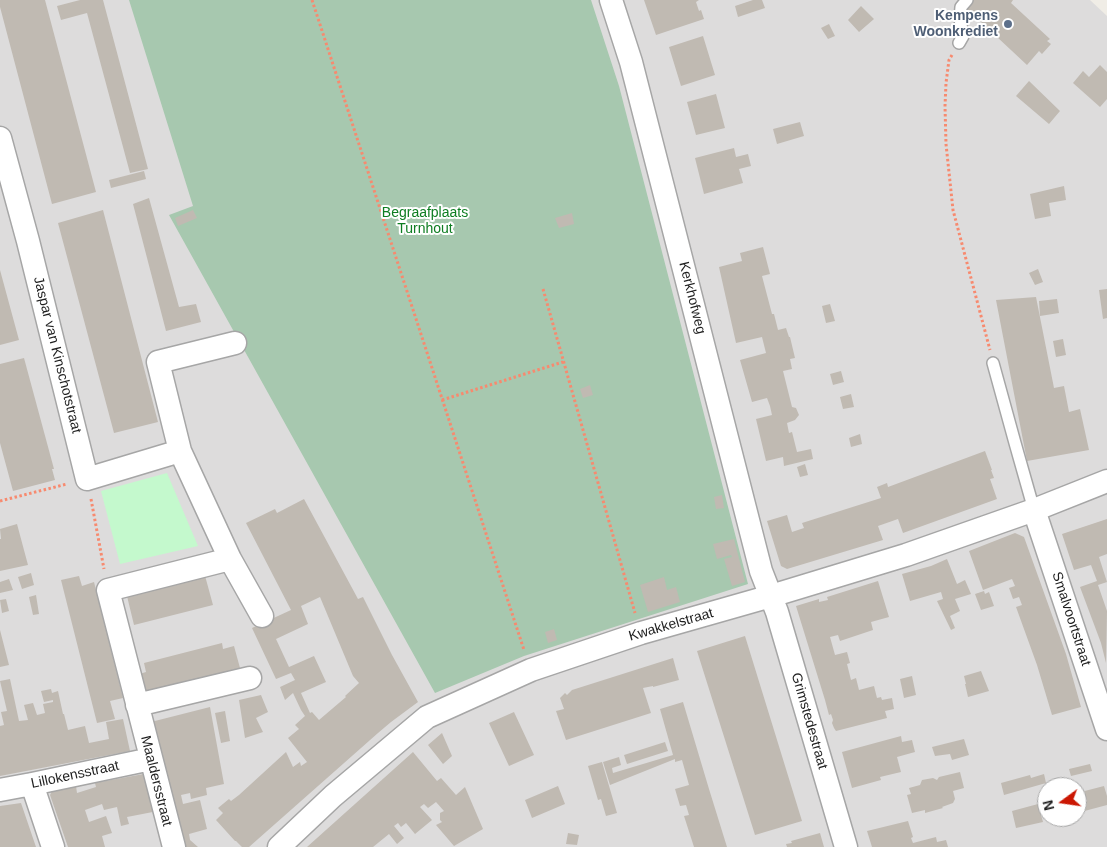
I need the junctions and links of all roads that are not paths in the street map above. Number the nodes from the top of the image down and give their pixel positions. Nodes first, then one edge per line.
1 (611, 0) edge
2 (967, 0) edge
3 (959, 43) road end
4 (0, 138) edge
5 (235, 342) dead end
6 (993, 363) road end
7 (180, 451) junction
8 (1107, 481) edge
9 (1034, 510) junction
10 (230, 559) junction
11 (771, 596) junction
12 (262, 616) dead end
13 (250, 678) dead end
14 (138, 710) junction
15 (1107, 729) edge
16 (151, 759) junction
17 (32, 784) junction
18 (0, 790) edge
19 (53, 847) edge
20 (174, 847) edge
21 (278, 847) edge
22 (846, 847) edge

1 - 11 street, Kerkhofweg
2 - 3 lane
4 - 7 street, Jaspar van Kinschotstraat
5 - 7 street
6 - 9 lane
7 - 10 street
8 - 9 street, Kwakkelstraat
9 - 11 street, Kwakkelstraat
9 - 15 street, Smalvoortstraat
10 - 12 street
10 - 14 street
11 - 21 street, Kwakkelstraat
11 - 22 street, Grimstedestraat
13 - 14 street
14 - 16 street, Maaldersstraat
16 - 17 street, Lillokensstraat
16 - 20 street, Maaldersstraat
17 - 18 street, Lillokensstraat
17 - 19 street

